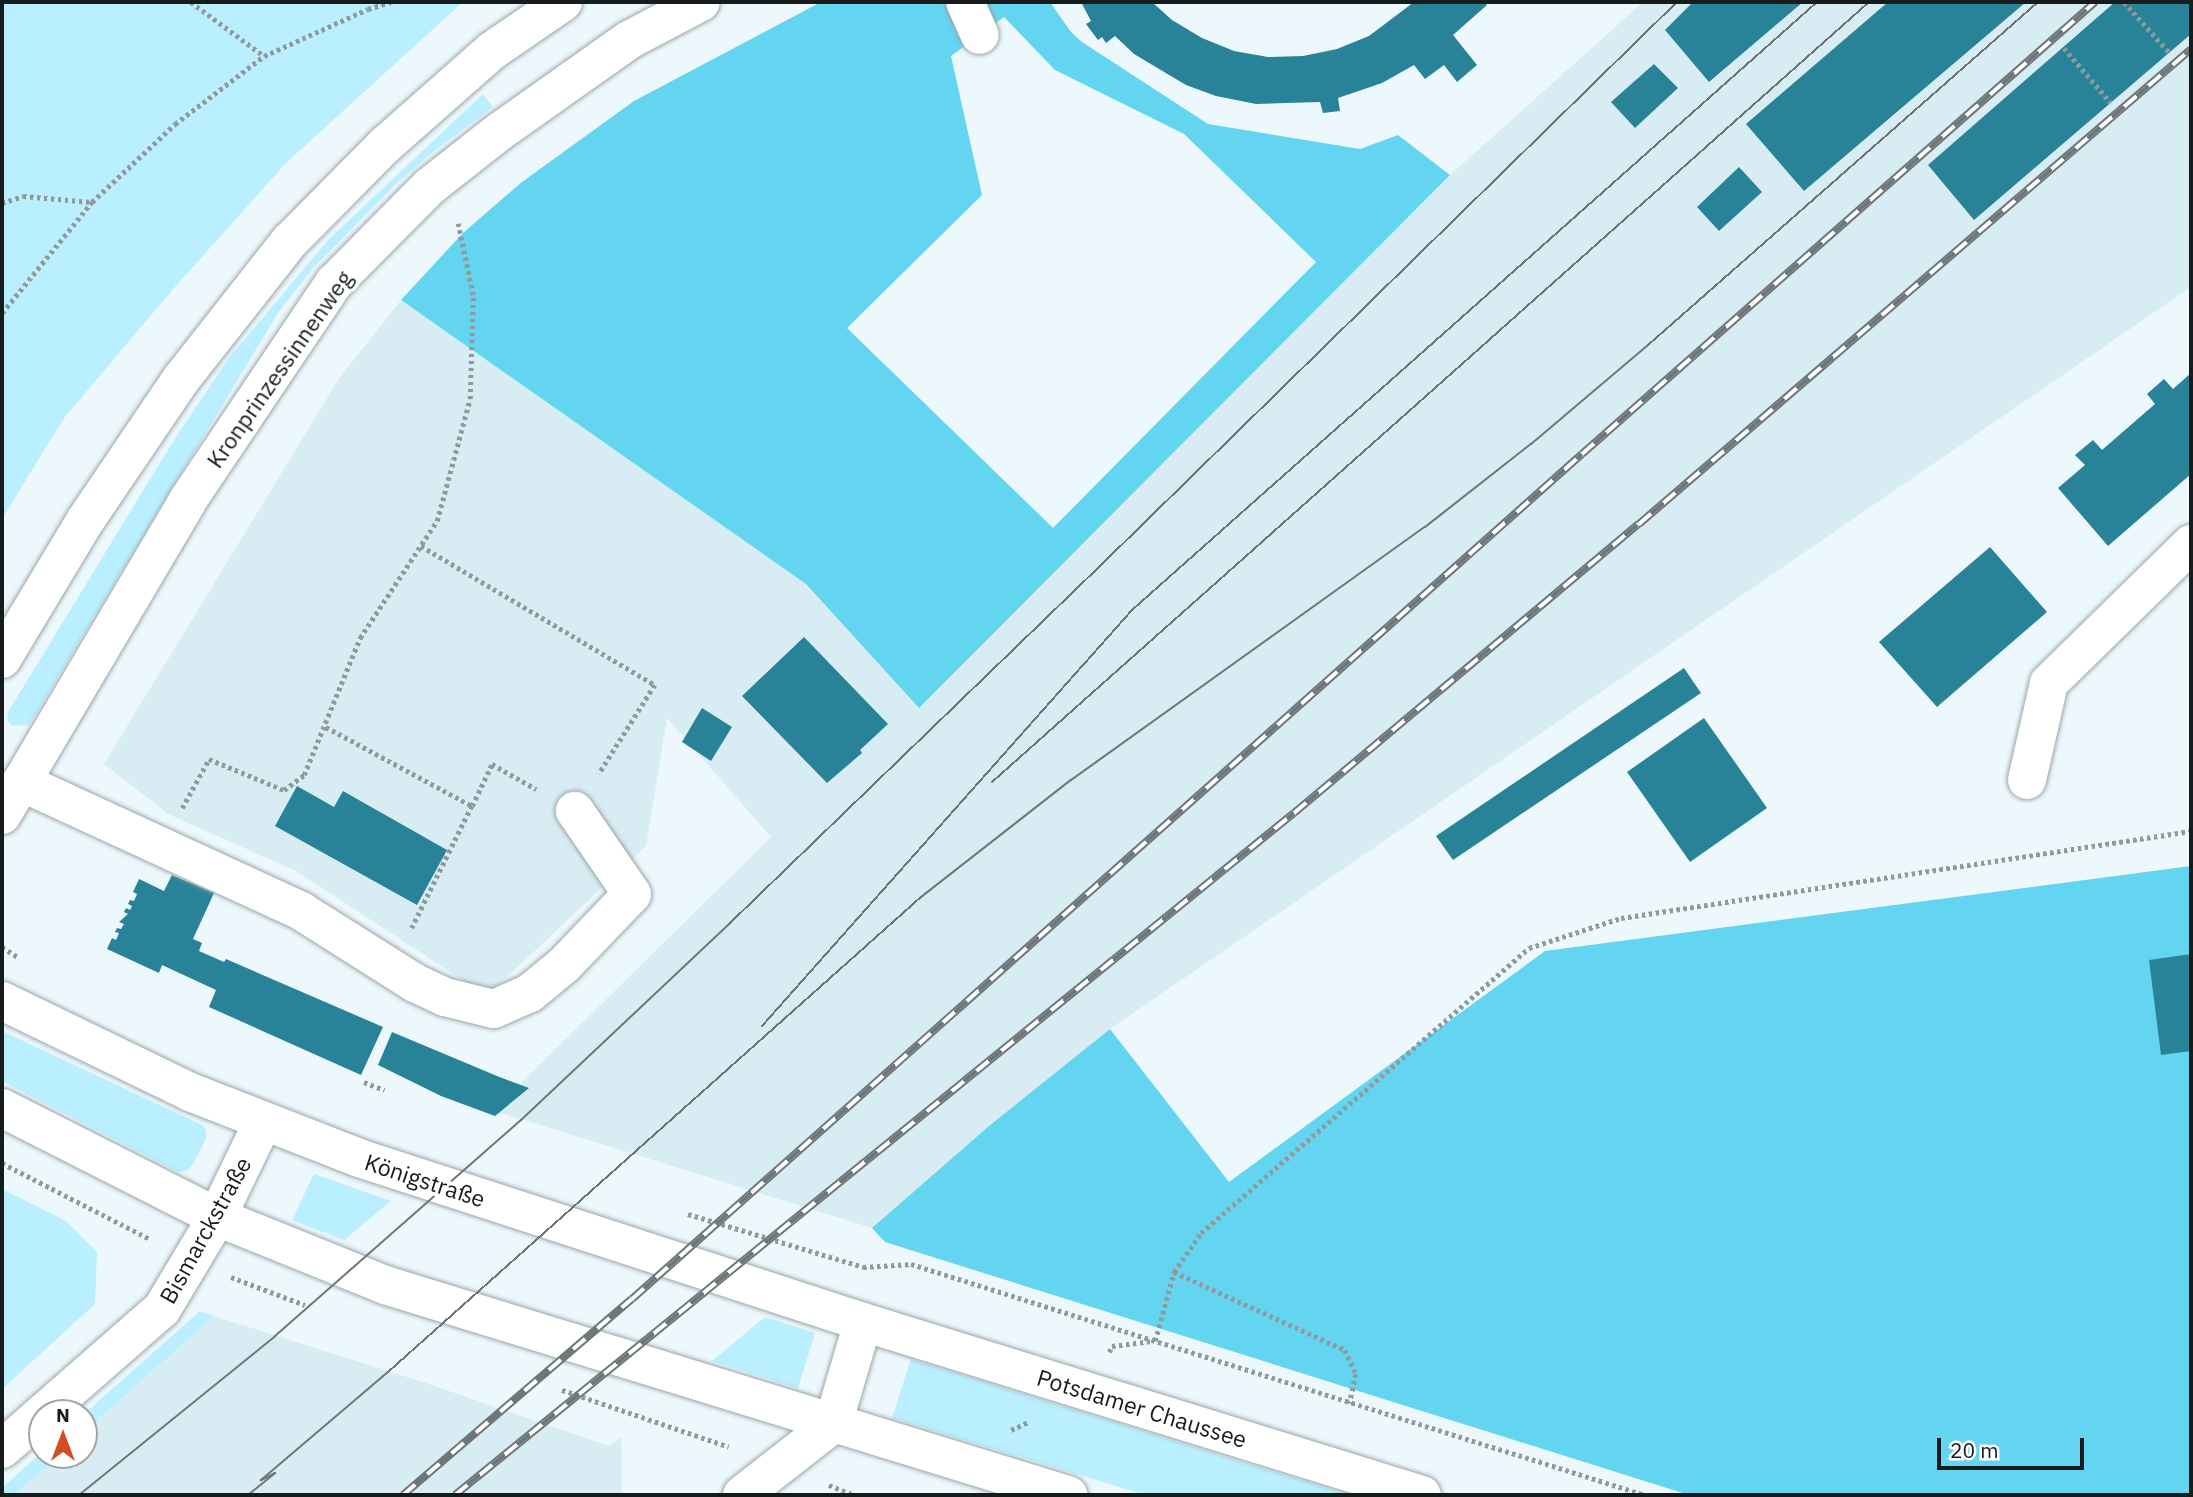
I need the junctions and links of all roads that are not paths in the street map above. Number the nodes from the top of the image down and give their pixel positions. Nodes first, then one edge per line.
1 (563, 2) edge
2 (701, 2) edge
3 (2191, 544) edge
4 (2, 659) edge
5 (11, 777) edge
6 (2026, 780) dead end
7 (575, 811) road end
8 (2, 815) edge
9 (2, 1001) edge
10 (2, 1108) edge
11 (264, 1122) junction
12 (217, 1217) junction
13 (863, 1322) junction
14 (59, 1399) edge
15 (833, 1424) junction
16 (28, 1426) edge
17 (2, 1449) edge
18 (743, 1495) edge
19 (1068, 1495) edge
20 (1422, 1495) edge

1 - 4 main road
2 - 5 main road, Kronprinzessinnenweg
3 - 6 main road
5 - 7 main road
5 - 8 main road, Kronprinzessinnenweg
9 - 11 main road, Königstraße
10 - 12 main road
11 - 12 main road, Bismarckstraße
11 - 13 main road, Königstraße
12 - 14 main road, Bismarckstraße
12 - 15 main road
13 - 15 main road
13 - 20 main road, Potsdamer Chaussee
15 - 18 main road
15 - 19 main road
16 - 17 main road, Bismarckstraße

